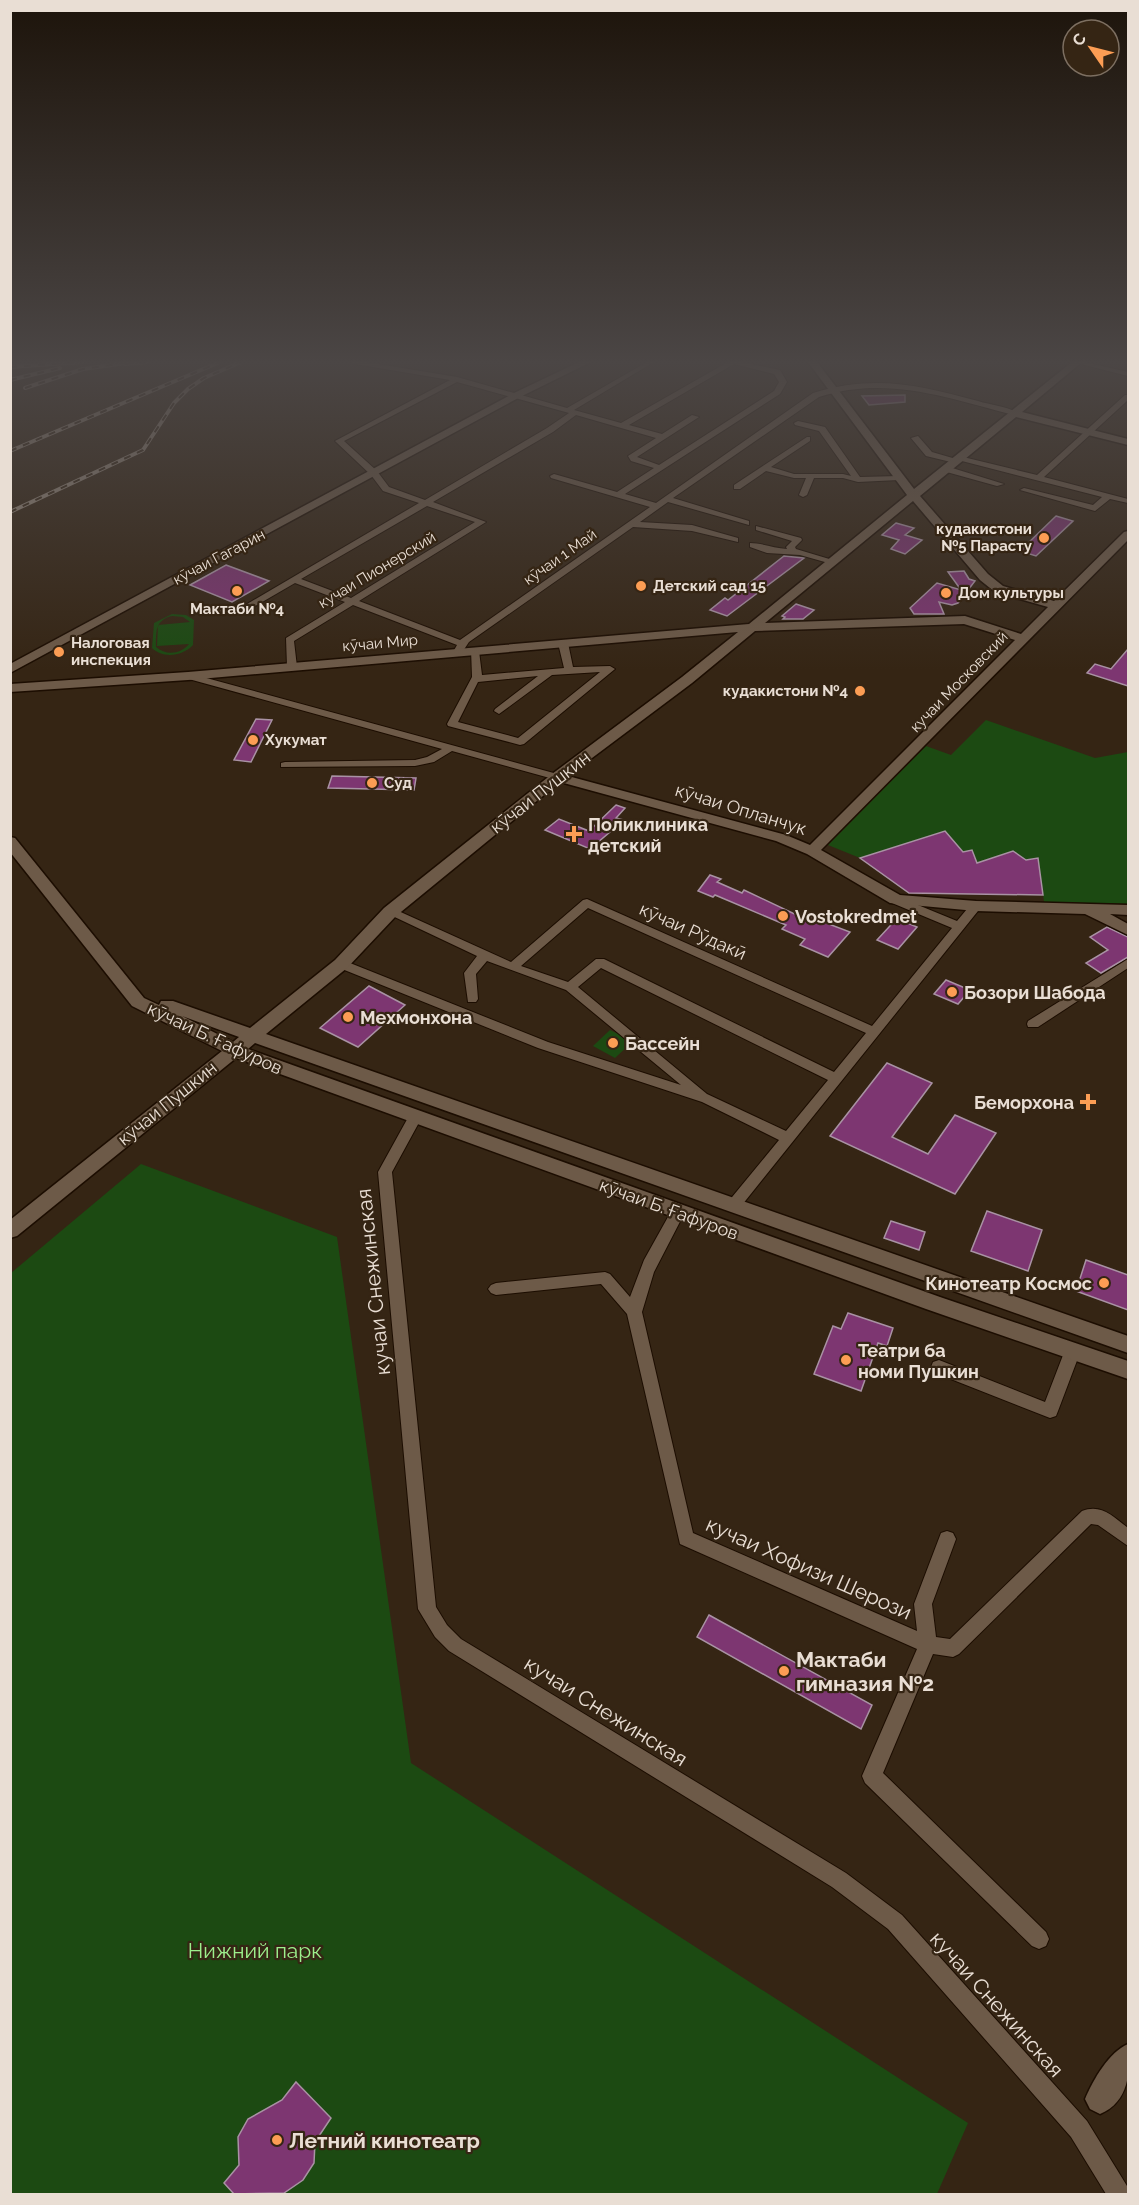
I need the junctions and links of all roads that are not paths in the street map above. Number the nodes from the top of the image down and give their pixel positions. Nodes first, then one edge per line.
1 (365, 465) edge
2 (389, 465) edge
3 (491, 465) edge
4 (652, 465) edge
5 (666, 465) edge
6 (716, 465) edge
7 (769, 465) edge
8 (847, 465) edge
9 (889, 465) edge
10 (952, 465) edge
11 (979, 465) edge
12 (1053, 465) edge
13 (661, 468) junction
14 (765, 468) junction
15 (946, 470) junction
16 (374, 473) junction
17 (554, 476) dead end
18 (811, 476) junction
19 (899, 478) junction
20 (1039, 478) junction
21 (858, 480) junction
22 (1000, 484) dead end
23 (737, 487) dead end
24 (1024, 490) dead end
25 (618, 495) junction
26 (803, 495) dead end
27 (914, 496) junction
28 (1108, 496) junction
29 (667, 499) junction
30 (1128, 501) edge
31 (425, 503) junction
32 (657, 506) junction
33 (746, 523) dead end
34 (631, 524) junction
35 (759, 528) dead end
36 (1128, 534) edge
37 (735, 540) dead end
38 (753, 545) dead end
39 (1113, 550) junction
40 (793, 551) junction
41 (1128, 554) edge
42 (832, 561) junction
43 (295, 580) junction
44 (351, 601) junction
45 (1056, 606) junction
46 (205, 612) dead end
47 (752, 627) junction
48 (1024, 639) junction
49 (564, 643) junction
50 (465, 649) junction
51 (292, 667) junction
52 (10, 669) edge
53 (569, 670) junction
54 (549, 672) junction
55 (188, 676) junction
56 (477, 679) junction
57 (10, 688) edge
58 (498, 711) dead end
59 (452, 747) junction
60 (285, 765) dead end
61 (557, 777) junction
62 (10, 841) edge
63 (812, 851) junction
64 (896, 900) junction
65 (976, 906) junction
66 (1088, 910) junction
67 (1128, 910) edge
68 (390, 912) junction
69 (959, 926) junction
70 (1128, 930) edge
71 (486, 954) junction
72 (1128, 963) edge
73 (340, 964) junction
74 (512, 967) junction
75 (570, 987) junction
76 (131, 994) junction
77 (472, 999) dead end
78 (1033, 1024) dead end
79 (874, 1032) junction
80 (251, 1035) junction
81 (234, 1049) junction
82 (837, 1079) junction
83 (707, 1099) junction
84 (471, 1113) junction
85 (415, 1117) junction
86 (457, 1132) junction
87 (788, 1138) junction
88 (733, 1206) junction
89 (678, 1212) junction
90 (10, 1231) edge
91 (496, 1289) dead end
92 (634, 1312) junction
93 (1077, 1328) junction
94 (1128, 1345) edge
95 (1072, 1350) junction
96 (939, 1367) dead end
97 (1128, 1370) edge
98 (947, 1539) dead end
99 (1128, 1539) edge
100 (928, 1645) junction
101 (1039, 1939) dead end
102 (1119, 2194) edge

1 - 16 street, кучаи Пионерский
2 - 16 street, кӯчаи Гагарин
3 - 31 street
4 - 13 street
5 - 13 street
6 - 29 street, кӯчаи 1 Май
7 - 14 street
8 - 21 street
9 - 19 street
10 - 15 street, кӯчаи Пушкин
11 - 20 street
12 - 20 street
13 - 25 street
14 - 18 street
14 - 23 street
15 - 22 street
15 - 27 street, кӯчаи Пушкин
16 - 31 street, кучаи Пионерский
16 - 52 street, кӯчаи Гагарин
17 - 25 street
18 - 21 street
18 - 26 street
19 - 21 street
19 - 27 street
20 - 28 street
24 - 28 street
25 - 32 street
27 - 42 street, кӯчаи Пушкин
27 - 45 street
28 - 30 street
29 - 32 street, кӯчаи 1 Май
29 - 33 street
31 - 43 street
31 - 44 street, кучаи Пионерский
32 - 34 street, кӯчаи 1 Май
34 - 37 street
34 - 50 street, кӯчаи 1 Май
35 - 40 street
36 - 39 street, кучаи Московский
38 - 40 street
39 - 41 street
39 - 45 street, кучаи Московский
40 - 42 street
42 - 47 street, кӯчаи Пушкин
43 - 44 street
43 - 46 street
44 - 50 street
44 - 51 street, кучаи Пионерский
45 - 48 street, кучаи Московский
47 - 48 street
47 - 49 street, кӯчаи Мир
47 - 61 street, кӯчаи Пушкин
48 - 63 street, кучаи Московский
49 - 50 street, кӯчаи Мир
49 - 53 street
50 - 51 street, кӯчаи Мир
50 - 56 street
51 - 55 street, кӯчаи Мир
53 - 54 street
53 - 56 street
54 - 56 street
54 - 58 street
55 - 57 street, кӯчаи Мир
55 - 59 street
59 - 60 street
59 - 61 street
61 - 63 street, кӯчаи Опланчук
61 - 68 street, кӯчаи Пушкин
62 - 76 street
63 - 64 street, кӯчаи Опланчук
64 - 65 street, кӯчаи Опланчук
64 - 69 street
65 - 66 street, кӯчаи Опланчук
65 - 69 street
66 - 67 street, кӯчаи Опланчук
66 - 70 street
68 - 71 street
68 - 73 street, кӯчаи Пушкин
69 - 79 street
71 - 74 street
71 - 77 street
72 - 78 street
73 - 80 street, кӯчаи Пушкин
73 - 83 street
74 - 75 street
74 - 79 street, кӯчаи Рӯдакӣ
75 - 82 street
75 - 83 street
76 - 80 street, кӯчаи Б. Ғафуров
76 - 81 street, кӯчаи Б. Ғафуров
79 - 82 street
80 - 81 street, кӯчаи Пушкин
80 - 84 street, кӯчаи Б. Ғафуров
81 - 85 street, кӯчаи Б. Ғафуров
81 - 90 street, кӯчаи Пушкин
82 - 87 street
83 - 87 street
84 - 86 street
84 - 88 street, кӯчаи Б. Ғафуров
85 - 86 street, кӯчаи Б. Ғафуров
85 - 102 street, кучаи Снежинская
86 - 89 street, кӯчаи Б. Ғафуров
87 - 88 street
88 - 93 street, кӯчаи Б. Ғафуров
89 - 92 street
89 - 95 street, кӯчаи Б. Ғафуров
91 - 92 street
92 - 100 street, кучаи Хофизи Шерози
93 - 94 street, кӯчаи Б. Ғафуров
93 - 95 street
95 - 96 street
95 - 97 street, кӯчаи Б. Ғафуров
98 - 100 street
99 - 100 street
100 - 101 street

